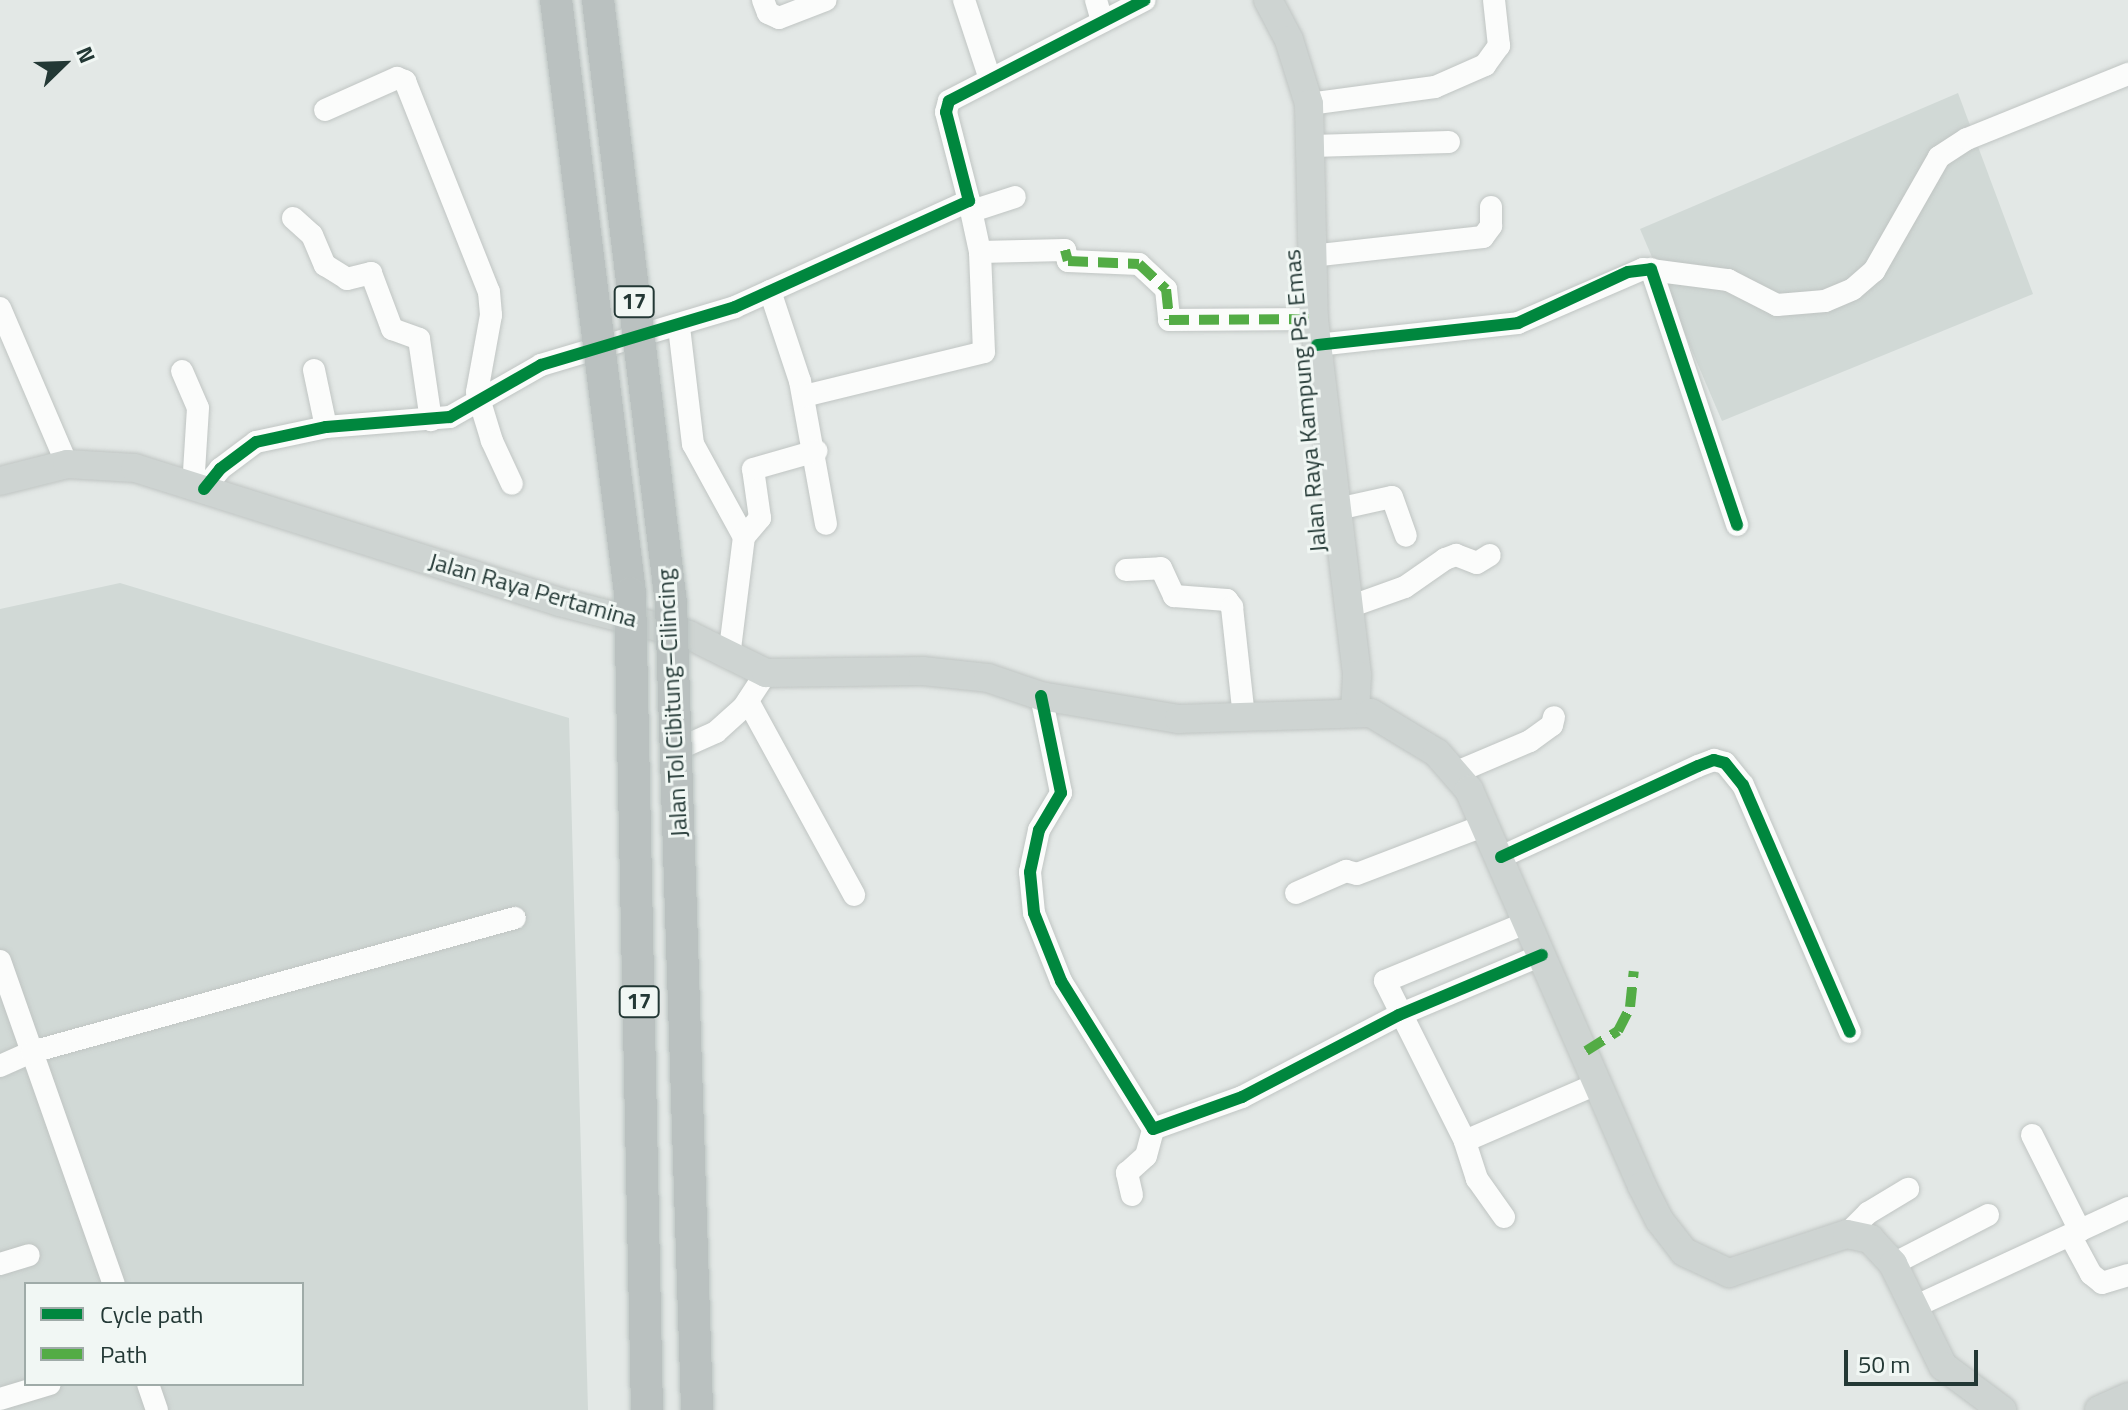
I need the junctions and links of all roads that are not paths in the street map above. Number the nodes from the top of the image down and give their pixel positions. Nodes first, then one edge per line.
1 (556, 0) edge
2 (598, 0) edge
3 (763, 0) edge
4 (826, 0) edge
5 (964, 0) edge
6 (1145, 0) edge
7 (1268, 0) edge
8 (1494, 0) edge
9 (1099, 10) edge
10 (2128, 74) edge
11 (990, 79) junction
12 (1309, 104) junction
13 (325, 110) dead end
14 (1449, 142) dead end
15 (1312, 146) junction
16 (1015, 197) dead end
17 (970, 206) junction
18 (1491, 207) dead end
19 (293, 218) dead end
20 (980, 252) junction
21 (1311, 256) junction
22 (1651, 269) junction
23 (770, 291) junction
24 (0, 308) edge
25 (679, 327) junction
26 (1316, 332) junction
27 (314, 370) dead end
28 (182, 371) dead end
29 (804, 396) junction
30 (479, 403) junction
31 (431, 420) junction
32 (326, 427) junction
33 (816, 451) junction
34 (67, 464) junction
35 (0, 481) edge
36 (512, 484) dead end
37 (198, 488) junction
38 (1333, 510) junction
39 (826, 524) dead end
40 (1737, 525) dead end
41 (1406, 536) dead end
42 (744, 537) junction
43 (1490, 555) dead end
44 (1126, 570) dead end
45 (1349, 607) junction
46 (729, 657) junction
47 (766, 673) junction
48 (1041, 696) junction
49 (748, 701) junction
50 (1355, 710) junction
51 (1554, 717) dead end
52 (1244, 718) junction
53 (687, 745) dead end
54 (1457, 772) junction
55 (1485, 825) junction
56 (1501, 857) junction
57 (1296, 893) dead end
58 (854, 895) dead end
59 (515, 918) dead end
60 (1528, 922) junction
61 (1542, 955) junction
62 (0, 961) edge
63 (1399, 1015) junction
64 (1850, 1032) dead end
65 (32, 1052) junction
66 (0, 1066) edge
67 (1599, 1083) junction
68 (1153, 1129) junction
69 (2032, 1135) dead end
70 (1465, 1141) junction
71 (1908, 1189) dead end
72 (1132, 1195) dead end
73 (2128, 1208) edge
74 (1988, 1215) dead end
75 (1504, 1217) dead end
76 (1847, 1234) junction
77 (2075, 1234) junction
78 (29, 1255) dead end
79 (0, 1264) edge
80 (1893, 1264) junction
81 (2128, 1275) edge
82 (113, 1282) edge
83 (1914, 1307) junction
84 (43, 1386) edge
85 (149, 1386) edge
86 (2128, 1397) edge
87 (0, 1399) edge
88 (157, 1410) edge
89 (647, 1410) edge
90 (697, 1410) edge
91 (2002, 1410) edge
92 (2099, 1410) edge

1 - 89 highway, Jalan Tol Cibitung–Cilincing / 17, bridge
2 - 90 highway, Jalan Tol Cibitung–Cilincing / 17, bridge
3 - 4 street
5 - 11 street
6 - 9 street
7 - 12 main road, Jalan Raya Kampung Ps. Emas
8 - 12 street
9 - 11 street
10 - 22 street
11 - 17 street
12 - 15 main road, Jalan Raya Kampung Ps. Emas
13 - 30 street
14 - 15 street
15 - 21 main road, Jalan Raya Kampung Ps. Emas
16 - 17 street
17 - 20 street
17 - 23 street
18 - 21 street
19 - 31 street
20 - 26 street
20 - 29 street
21 - 26 main road, Jalan Raya Kampung Ps. Emas
22 - 26 street
22 - 40 street
23 - 25 street
23 - 29 street
24 - 34 street
25 - 30 street
25 - 42 street
26 - 38 main road, Jalan Raya Kampung Ps. Emas
27 - 32 street
28 - 37 street
29 - 33 street
30 - 31 street
30 - 36 street
31 - 32 street
32 - 37 street
33 - 39 street
33 - 42 street
34 - 35 main road, Jalan Raya Pertamina
34 - 37 main road, Jalan Raya Pertamina
37 - 46 main road, Jalan Raya Pertamina
38 - 41 street
38 - 45 main road, Jalan Raya Kampung Ps. Emas
42 - 46 street
43 - 45 street
44 - 52 street
45 - 50 main road, Jalan Raya Kampung Ps. Emas
46 - 47 main road, Jalan Raya Pertamina
47 - 48 main road, Jalan Raya Pertamina
47 - 49 street
48 - 52 main road, Jalan Raya Pertamina
48 - 68 street
49 - 53 street
49 - 58 street
50 - 52 main road, Jalan Raya Pertamina
50 - 54 main road
51 - 54 street
54 - 55 main road
55 - 56 main road
55 - 57 street
56 - 60 main road
56 - 64 street
59 - 65 street
60 - 61 main road
60 - 63 street
61 - 63 street
61 - 67 main road
62 - 65 street
63 - 68 street
63 - 70 street
65 - 66 street
65 - 82 street
67 - 70 street
67 - 76 main road
68 - 72 street
69 - 77 street
70 - 75 street
71 - 76 street
73 - 77 street
74 - 80 street
76 - 80 main road
77 - 81 street
77 - 83 street
78 - 79 street
80 - 83 main road
83 - 91 main road
84 - 87 street
85 - 88 street
86 - 92 main road

